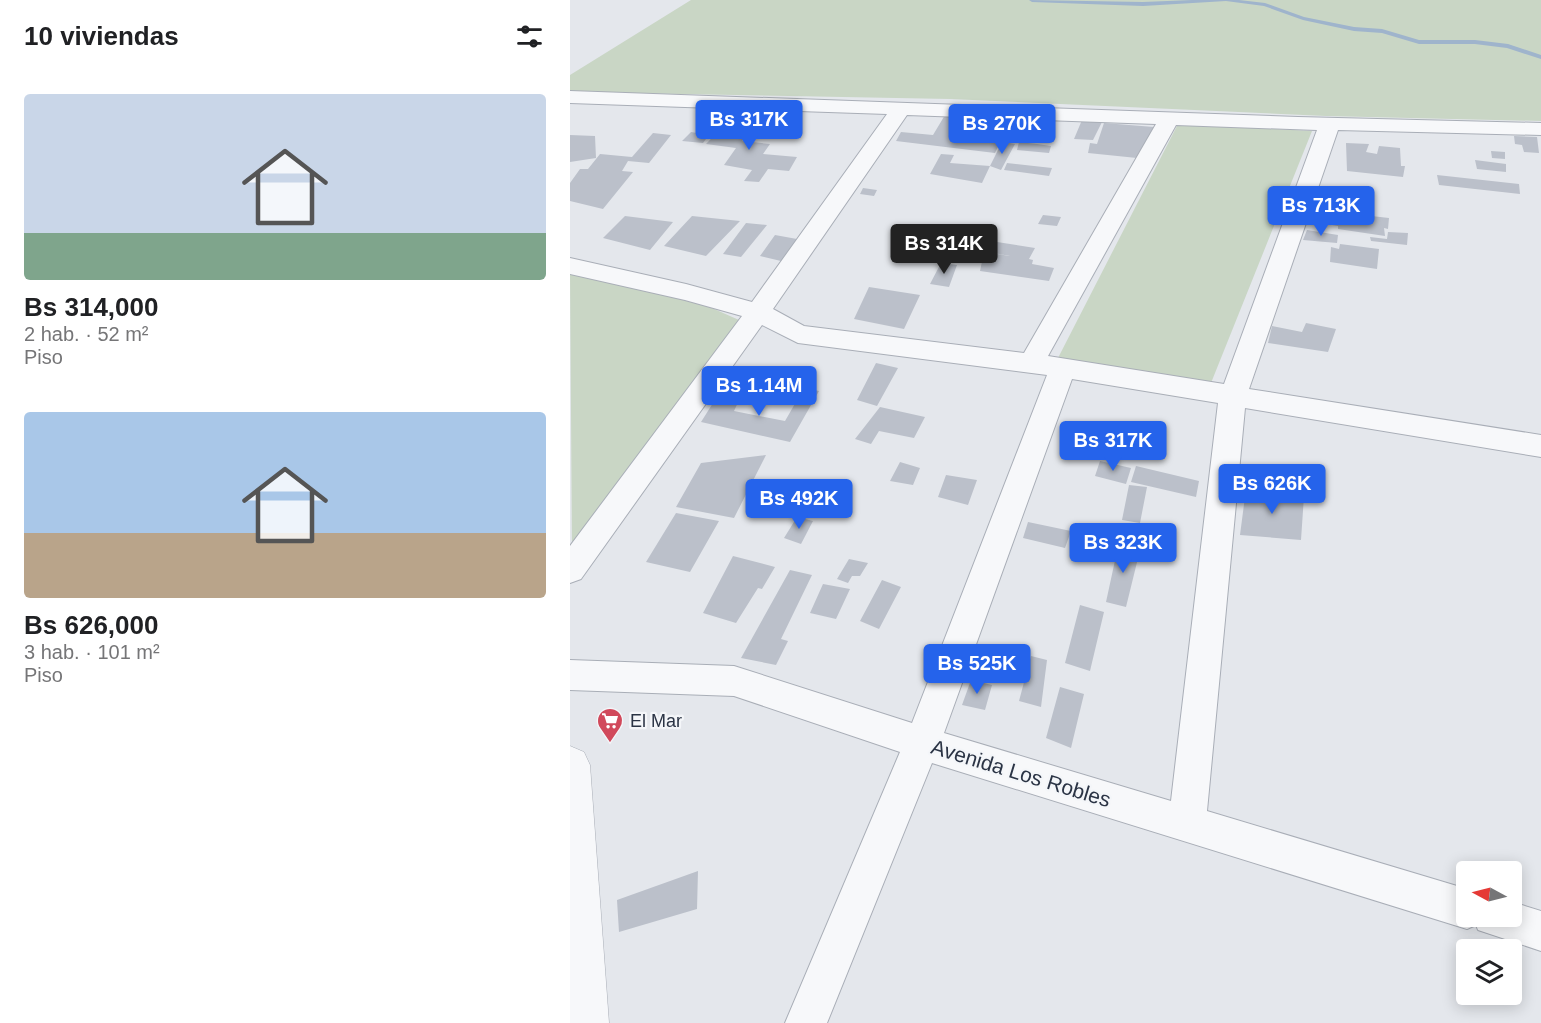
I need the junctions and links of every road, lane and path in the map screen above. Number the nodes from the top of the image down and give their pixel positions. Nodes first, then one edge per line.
1 (570, 97) edge
2 (903, 107) junction
3 (1170, 118) junction
4 (1329, 125) junction
5 (1541, 129) edge
6 (570, 266) edge
7 (758, 312) junction
8 (1047, 366) junction
9 (1233, 396) junction
10 (1541, 446) edge
11 (570, 570) edge
12 (570, 675) edge
13 (922, 743) junction
14 (570, 765) edge
15 (1187, 823) junction
16 (1456, 906) edge
17 (1522, 926) edge
18 (1541, 932) edge
19 (586, 1023) edge
20 (806, 1023) edge

1 - 2 street
2 - 3 street
2 - 7 street
3 - 4 street
3 - 8 street
4 - 5 street
4 - 9 street
6 - 7 street
7 - 8 street
7 - 11 street
8 - 9 street
8 - 13 street
9 - 10 street
9 - 15 street
12 - 13 street, Avenida Los Robles
13 - 15 street, Avenida Los Robles
13 - 20 street
14 - 19 street
15 - 16 street, Avenida Los Robles
17 - 18 street

